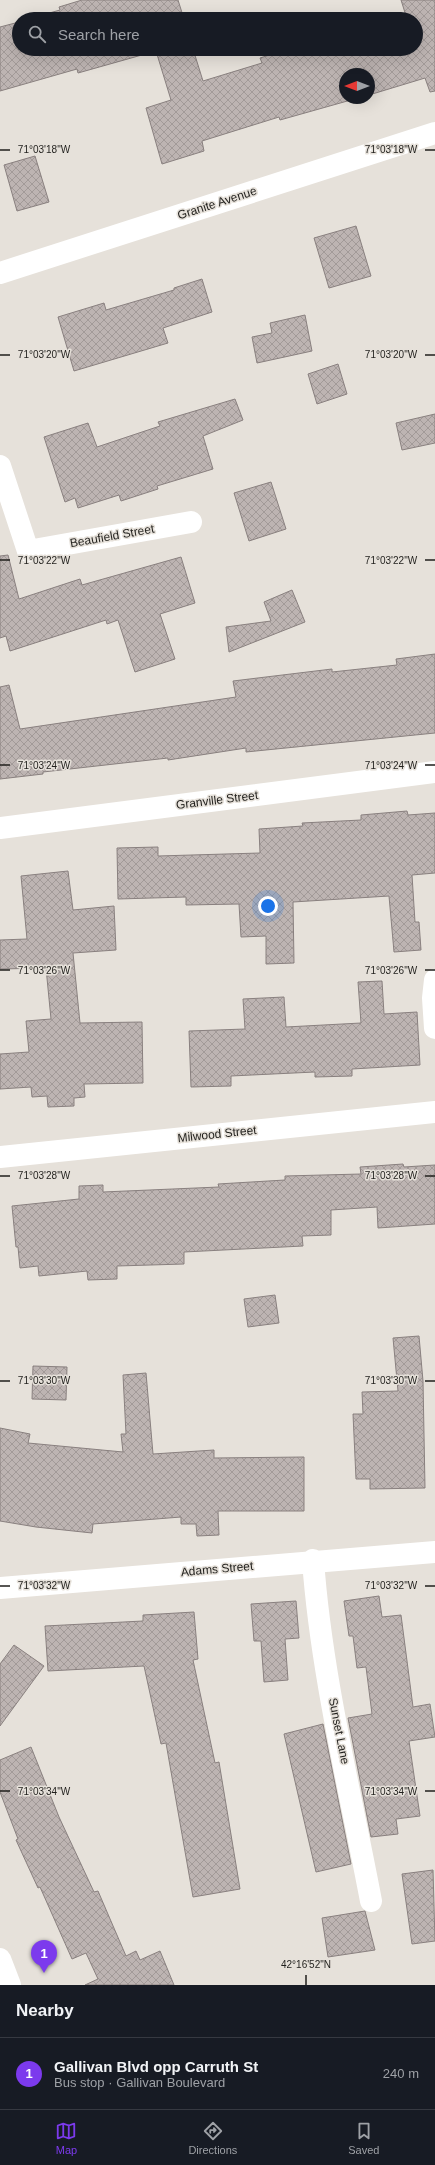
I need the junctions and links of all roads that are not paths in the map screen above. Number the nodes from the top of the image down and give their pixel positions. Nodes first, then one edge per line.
1 (435, 133) edge
2 (0, 273) edge
3 (0, 466) edge
4 (190, 522) dead end
5 (435, 772) edge
6 (0, 828) edge
7 (435, 980) edge
8 (435, 1028) edge
9 (435, 1112) edge
10 (0, 1157) edge
11 (435, 1552) edge
12 (313, 1560) junction
13 (0, 1588) edge
14 (371, 1901) dead end
15 (1, 1963) edge
16 (10, 1985) edge

1 - 2 main road, Granite Avenue
3 - 4 main road, Beaufield Street
5 - 6 main road, Granville Street
7 - 8 main road
9 - 10 main road, Milwood Street
11 - 12 main road, Adams Street
12 - 13 main road, Adams Street
12 - 14 main road, Sunset Lane
15 - 16 main road

